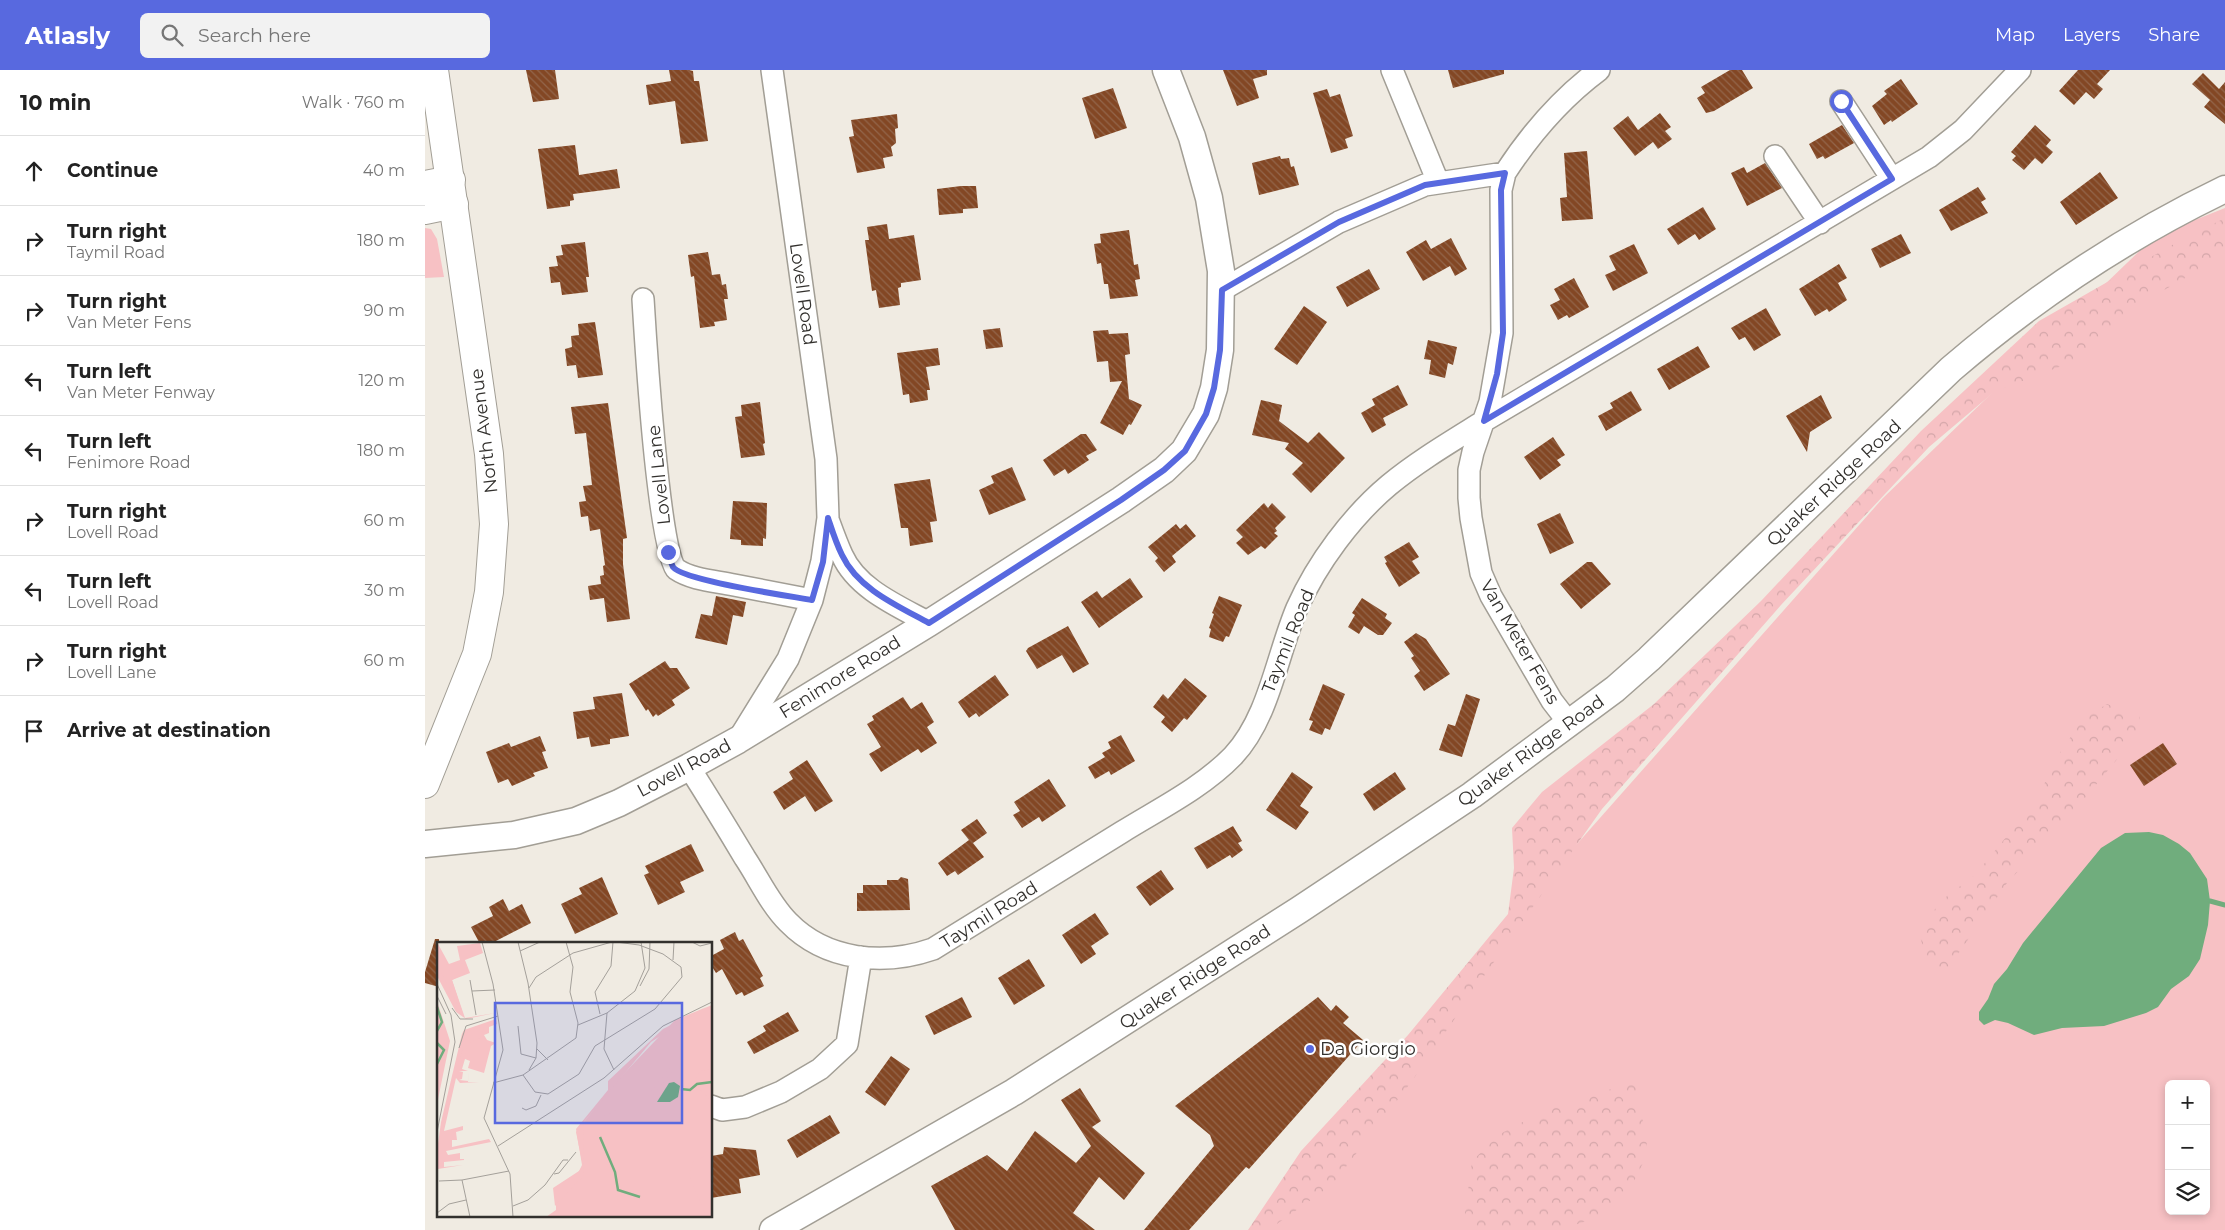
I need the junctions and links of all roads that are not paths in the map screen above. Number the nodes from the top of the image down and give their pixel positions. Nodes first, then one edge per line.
1 (434, 70) edge
2 (772, 70) edge
3 (1166, 70) edge
4 (1393, 70) edge
5 (1599, 70) edge
6 (2020, 70) edge
7 (1841, 101) dead end
8 (1775, 156) dead end
9 (1505, 173) junction
10 (1892, 179) junction
11 (1437, 182) junction
12 (2225, 189) edge
13 (443, 190) edge
14 (425, 210) edge
15 (1820, 223) junction
16 (1222, 290) junction
17 (643, 299) dead end
18 (1484, 421) junction
19 (828, 518) junction
20 (812, 600) junction
21 (929, 623) junction
22 (1569, 723) junction
23 (738, 740) junction
24 (689, 767) junction
25 (425, 784) edge
26 (425, 844) edge
27 (861, 957) junction
28 (713, 1107) edge
29 (773, 1230) edge

1 - 13 main road, North Avenue
2 - 19 street, Lovell Road
3 - 16 street, Fenimore Road
4 - 11 street
5 - 9 street
6 - 10 street, Taymil Road
7 - 10 street
8 - 15 street
9 - 11 street
9 - 18 street, Van Meter Fens
10 - 15 street, Taymil Road
11 - 16 street
12 - 22 street, Quaker Ridge Road
13 - 14 main road
13 - 25 main road, North Avenue
15 - 18 street, Taymil Road
16 - 21 street, Fenimore Road
17 - 20 street, Lovell Lane
18 - 22 street, Van Meter Fens
18 - 27 street, Taymil Road
19 - 20 street, Lovell Road
19 - 21 street, Lovell Road
20 - 23 street, Lovell Road
21 - 23 street, Fenimore Road
22 - 29 street, Quaker Ridge Road
23 - 24 street, Lovell Road
24 - 26 street, Lovell Road
24 - 27 street, Taymil Road
27 - 28 street

